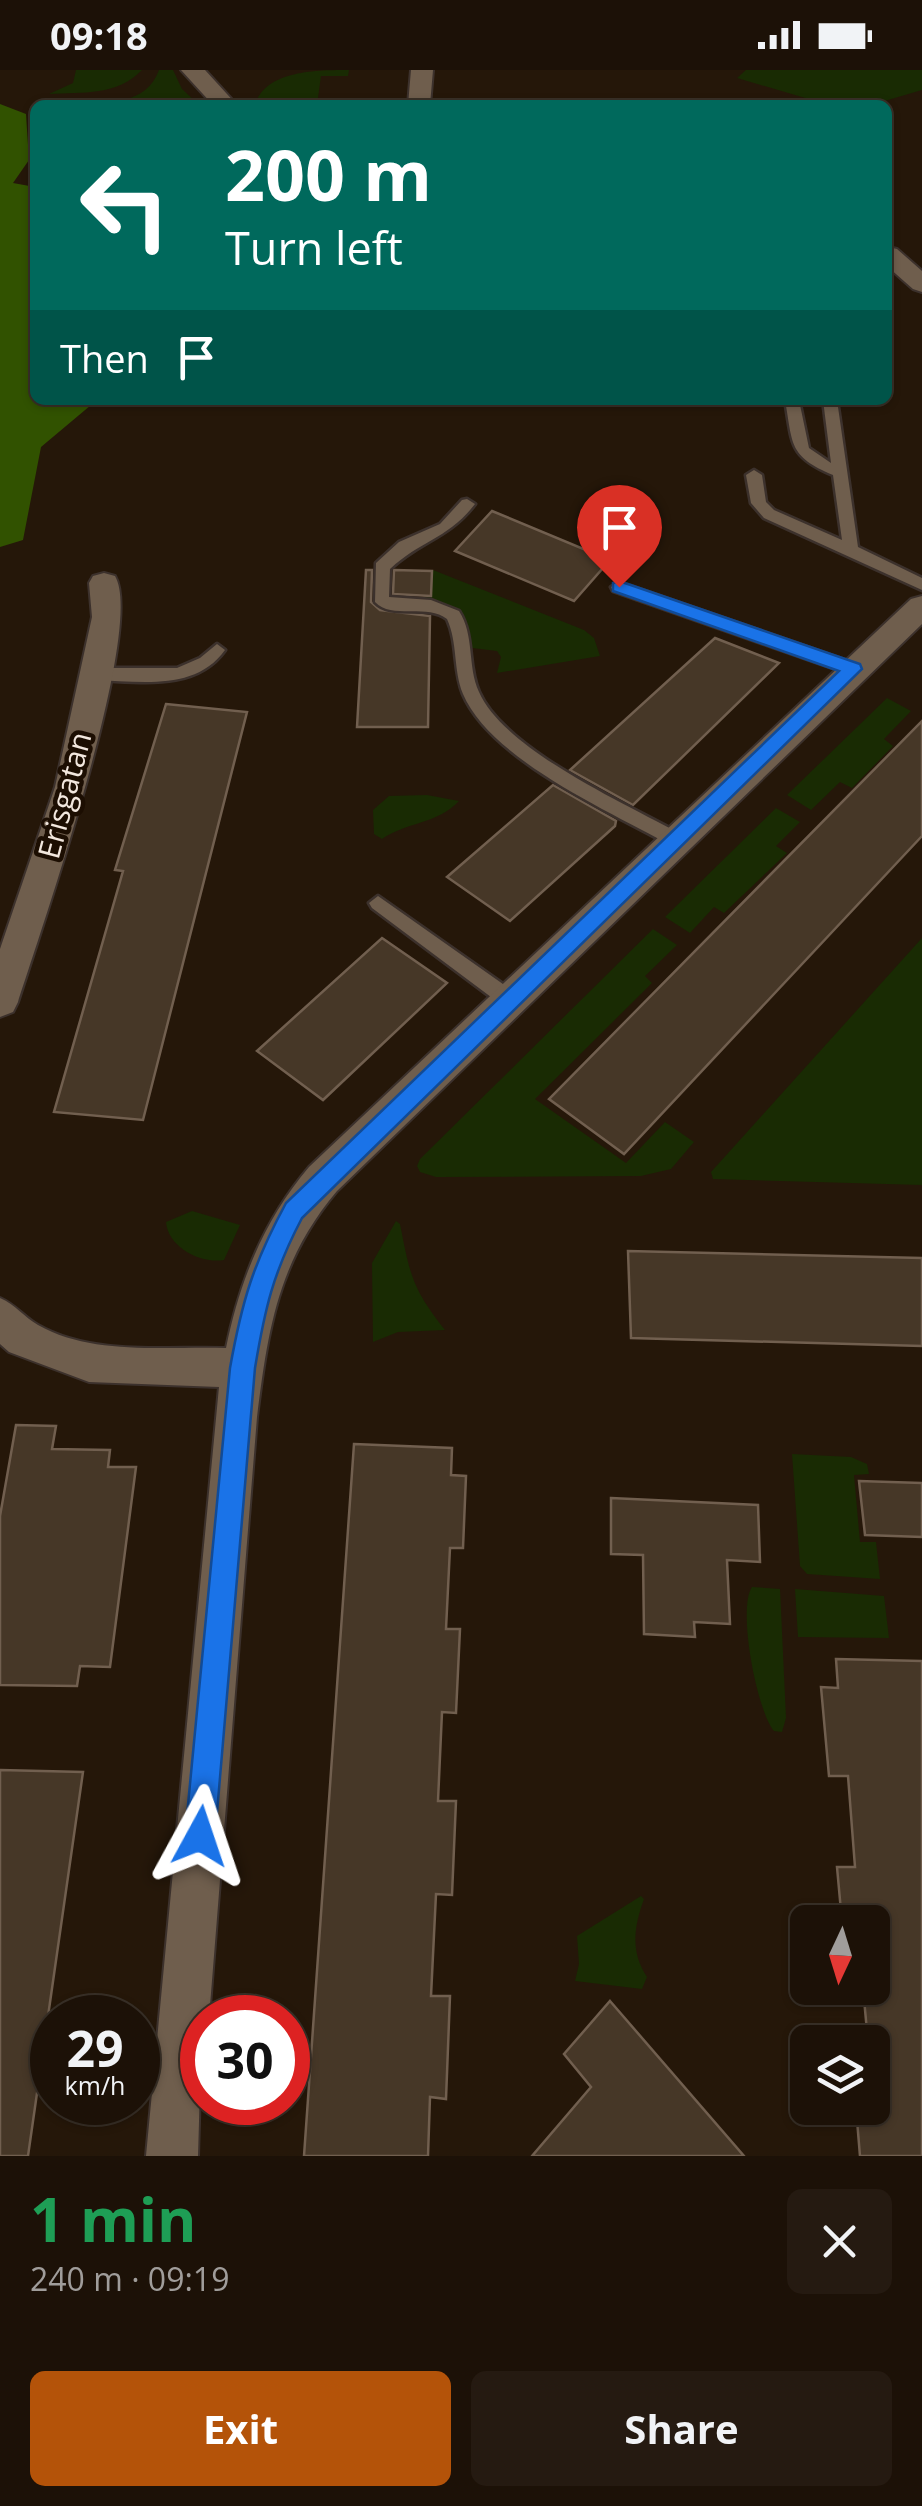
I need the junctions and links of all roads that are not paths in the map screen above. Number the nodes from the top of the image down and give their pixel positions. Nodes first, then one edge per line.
1 (192, 70) edge
2 (422, 70) edge
3 (221, 100) edge
4 (420, 100) edge
5 (892, 258) edge
6 (922, 284) edge
7 (793, 405) edge
8 (831, 405) edge
9 (840, 472) junction
10 (754, 475) dead end
11 (467, 504) dead end
12 (851, 550) junction
13 (104, 583) dead end
14 (922, 585) edge
15 (619, 587) dead end
16 (922, 606) edge
17 (217, 650) dead end
18 (853, 669) junction
19 (94, 674) junction
20 (678, 841) junction
21 (378, 903) dead end
22 (510, 1000) junction
23 (0, 1002) edge
24 (0, 1317) edge
25 (242, 1368) junction
26 (172, 2156) edge

1 - 3 street
2 - 4 street
5 - 6 street
7 - 9 lane
8 - 9 lane
9 - 12 lane
10 - 12 lane
11 - 20 lane
12 - 14 lane
13 - 19 street, Erisgatan
15 - 18 lane
16 - 18 street
17 - 19 lane
18 - 20 street
19 - 23 street, Erisgatan
20 - 22 street
21 - 22 lane
22 - 25 street
24 - 25 street
25 - 26 street

